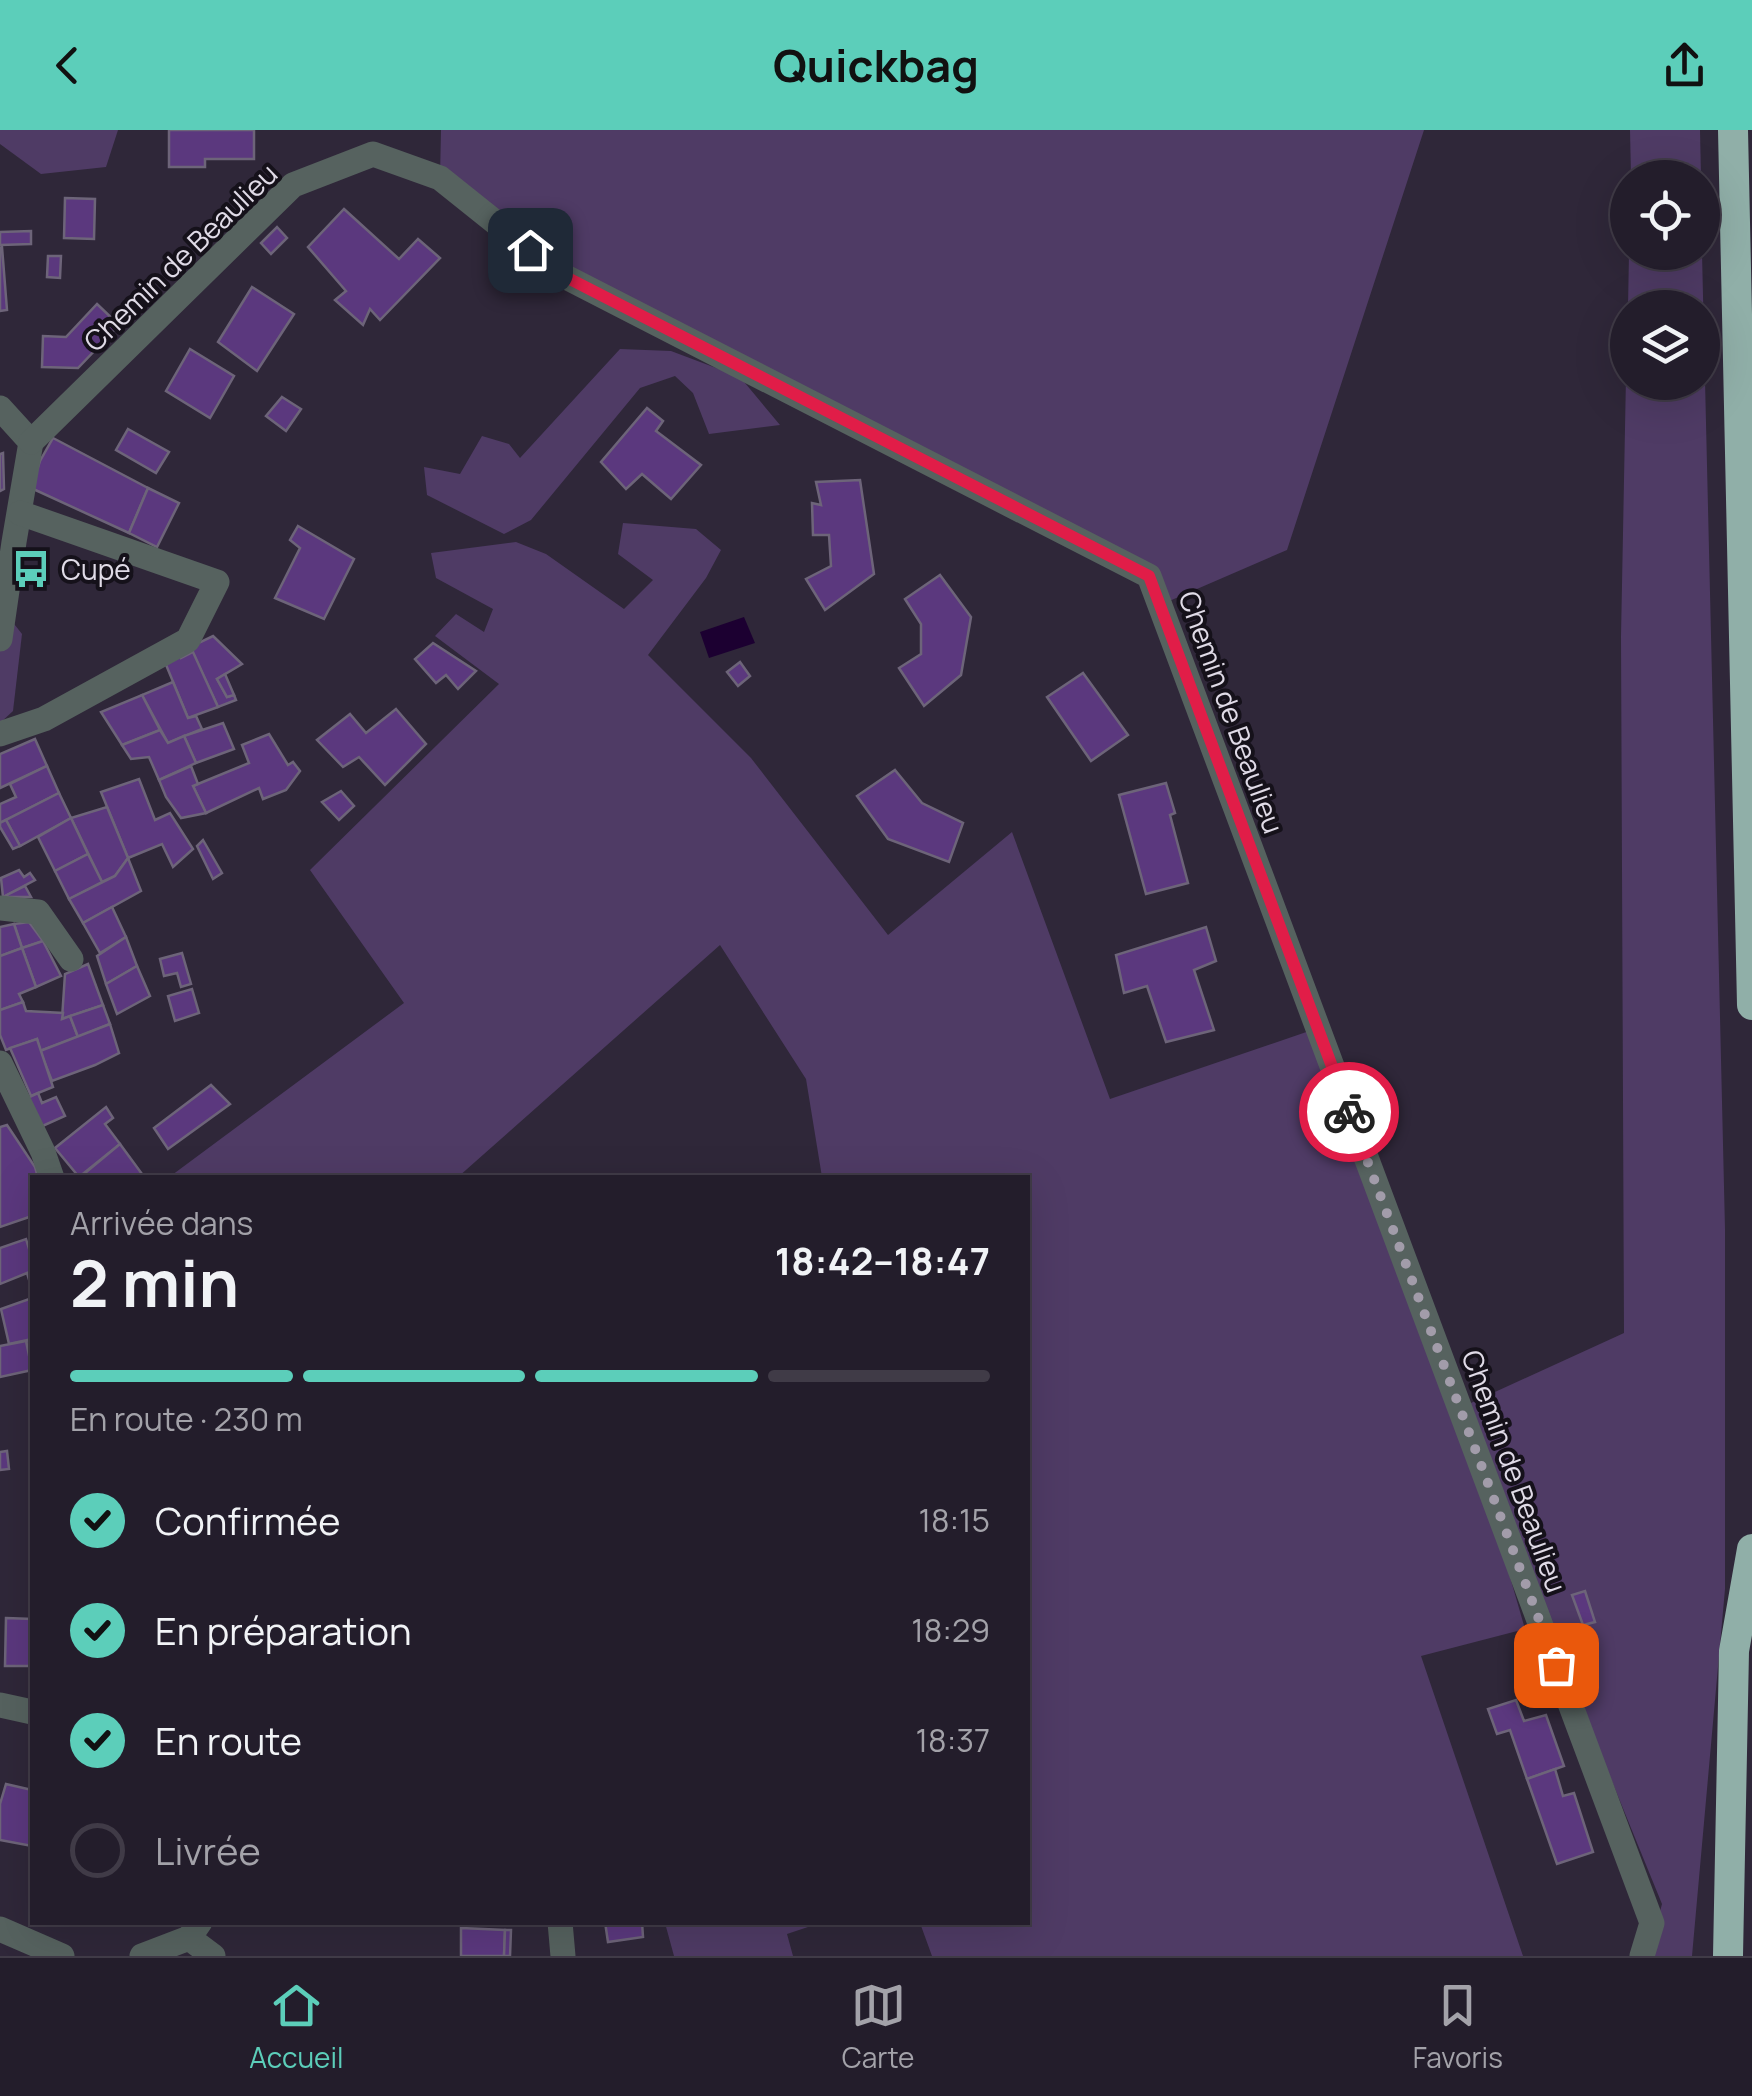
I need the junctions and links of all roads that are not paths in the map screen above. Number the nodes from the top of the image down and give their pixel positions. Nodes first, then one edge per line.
1 (1733, 130) edge
2 (0, 408) edge
3 (31, 442) junction
4 (20, 512) junction
5 (7, 544) edge
6 (0, 639) edge
7 (0, 734) edge
8 (0, 908) edge
9 (70, 959) dead end
10 (1752, 1005) edge
11 (0, 1063) edge
12 (51, 1175) edge
13 (1752, 1550) edge
14 (0, 1705) edge
15 (30, 1712) edge
16 (560, 1925) edge
17 (0, 1928) edge
18 (194, 1930) edge
19 (62, 1956) edge
20 (142, 1956) edge
21 (213, 1956) edge
22 (563, 1956) edge
23 (1642, 1956) edge
24 (1728, 1956) edge

1 - 10 highway
2 - 3 street
3 - 4 street
3 - 23 street, Chemin de Beaulieu
4 - 5 street
4 - 7 street
5 - 6 street
8 - 9 street
11 - 12 street
13 - 24 highway
14 - 15 street
16 - 22 street
17 - 19 street
18 - 20 street
18 - 21 street

